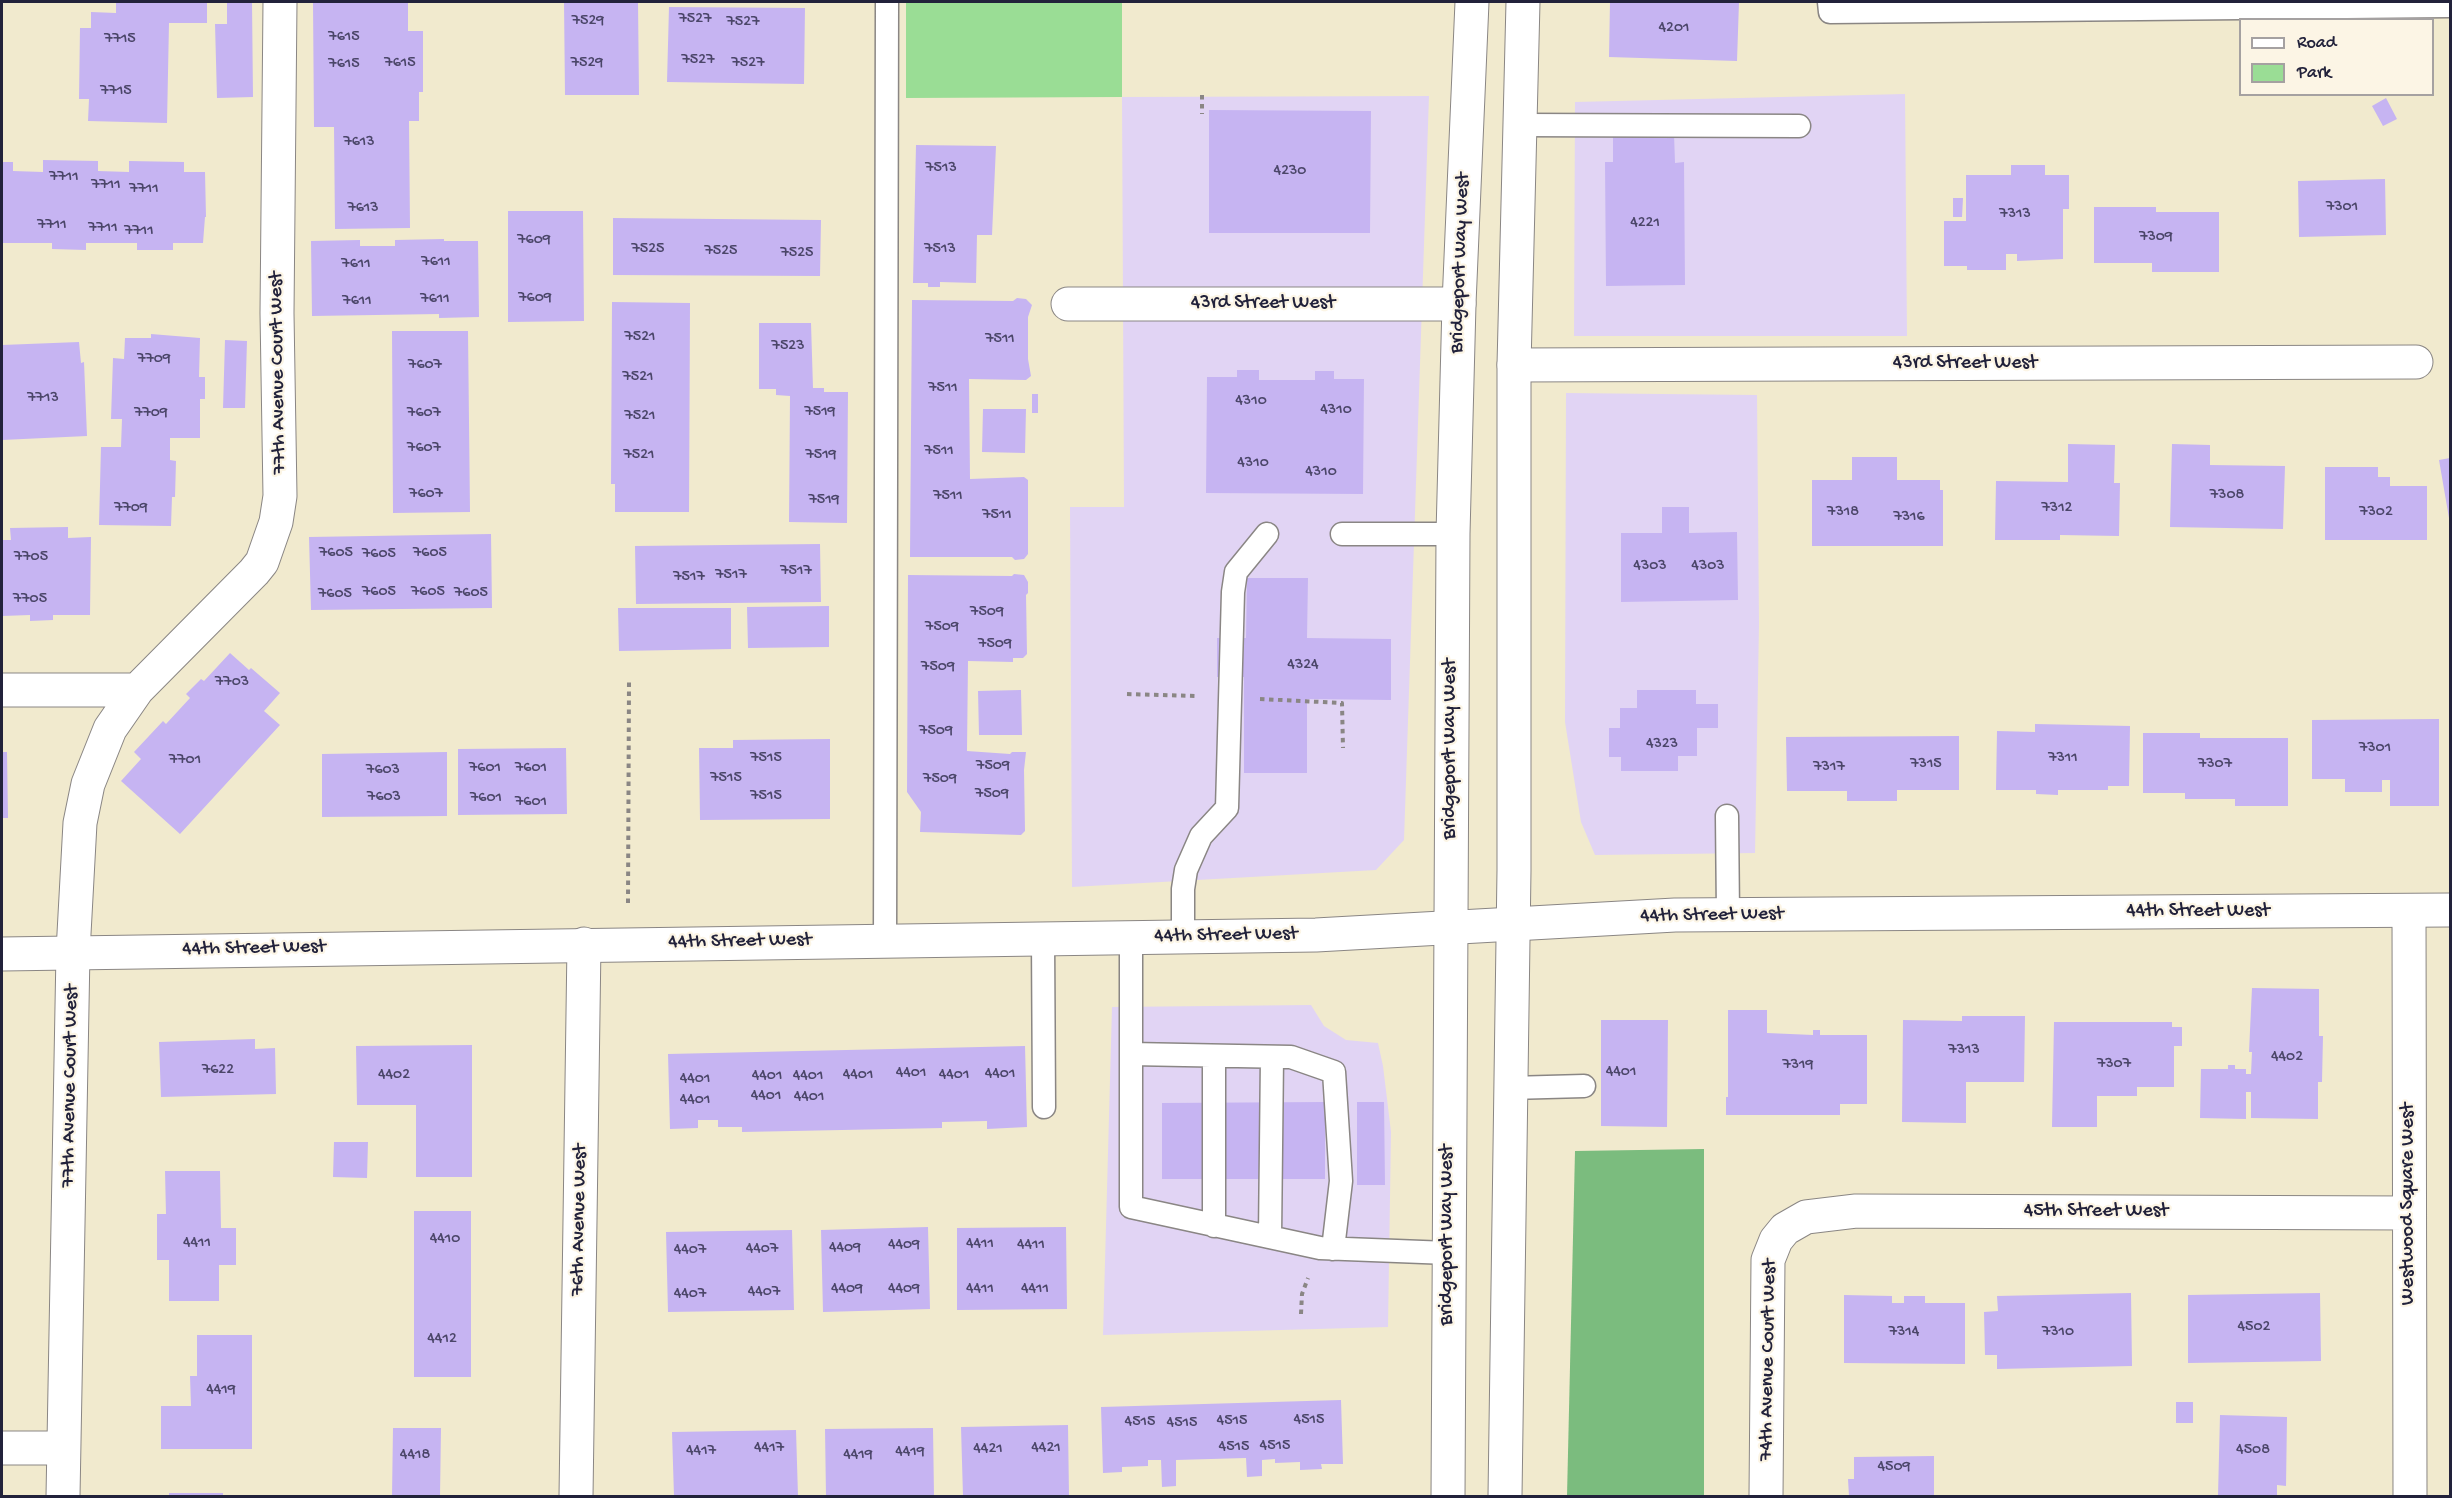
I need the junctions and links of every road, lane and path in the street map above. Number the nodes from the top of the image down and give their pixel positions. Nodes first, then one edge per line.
1 (280, 2) edge
2 (887, 2) edge
3 (1472, 2) edge
4 (1523, 2) edge
5 (1829, 2) edge
6 (2451, 6) edge
7 (1202, 95) dead end
8 (1202, 114) dead end
9 (1520, 124) junction
10 (1799, 126) dead end
11 (1068, 304) dead end
12 (1459, 304) junction
13 (2416, 363) dead end
14 (1514, 365) junction
15 (1267, 534) dead end
16 (1342, 534) dead end
17 (1453, 534) junction
18 (629, 682) dead end
19 (2, 690) edge
20 (137, 690) junction
21 (1727, 816) dead end
22 (628, 903) dead end
23 (2451, 910) edge
24 (2409, 911) junction
25 (1728, 915) junction
26 (1513, 923) junction
27 (1452, 927) junction
28 (1183, 936) junction
29 (1131, 937) junction
30 (1043, 938) junction
31 (885, 940) junction
32 (584, 944) junction
33 (74, 952) junction
34 (2, 954) edge
35 (1131, 1054) junction
36 (1214, 1056) junction
37 (1272, 1057) junction
38 (1584, 1086) dead end
39 (1510, 1088) junction
40 (1044, 1107) dead end
41 (2409, 1213) junction
42 (1214, 1226) junction
43 (1785, 1229) joint
44 (1270, 1237) junction
45 (1333, 1249) junction
46 (1448, 1253) junction
47 (2, 1448) edge
48 (63, 1448) junction
49 (63, 1497) edge
50 (576, 1497) edge
51 (1448, 1497) edge
52 (1506, 1497) edge
53 (1766, 1497) edge
54 (2410, 1497) edge

1 - 20 street, 77th Avenue Court West
2 - 31 lane
3 - 12 street, Bridgeport Way West
4 - 9 street
5 - 6 lane
7 - 8 path
9 - 10 lane
9 - 14 street
11 - 12 street, 43rd Street West
12 - 17 street, Bridgeport Way West
13 - 14 street, 43rd Street West
14 - 26 street
15 - 28 lane
16 - 17 lane
17 - 27 street, Bridgeport Way West
18 - 22 path
19 - 20 street
20 - 33 street, 77th Avenue Court West
21 - 25 lane
23 - 24 street, 44th Street West
24 - 25 street, 44th Street West
24 - 41 street, Westwood Square West
25 - 26 street, 44th Street West
26 - 27 street, 44th Street West
26 - 39 street
27 - 28 street, 44th Street West
27 - 46 street, Bridgeport Way West
28 - 29 street, 44th Street West
29 - 30 street, 44th Street West
29 - 35 lane
30 - 31 street, 44th Street West
30 - 40 lane
31 - 32 street, 44th Street West
32 - 33 street, 44th Street West
32 - 50 street, 76th Avenue West
33 - 34 street, 44th Street West
33 - 48 street, 77th Avenue Court West
35 - 36 lane
35 - 42 lane
36 - 37 lane
36 - 42 lane
37 - 44 lane
37 - 45 lane
38 - 39 lane
39 - 52 street
41 - 43 street, 45th Street West
41 - 54 street, Westwood Square West
42 - 44 lane
43 - 53 street, 74th Avenue Court West
44 - 45 lane
45 - 46 lane
46 - 51 street, Bridgeport Way West
47 - 48 street
48 - 49 street, 77th Avenue Court West

